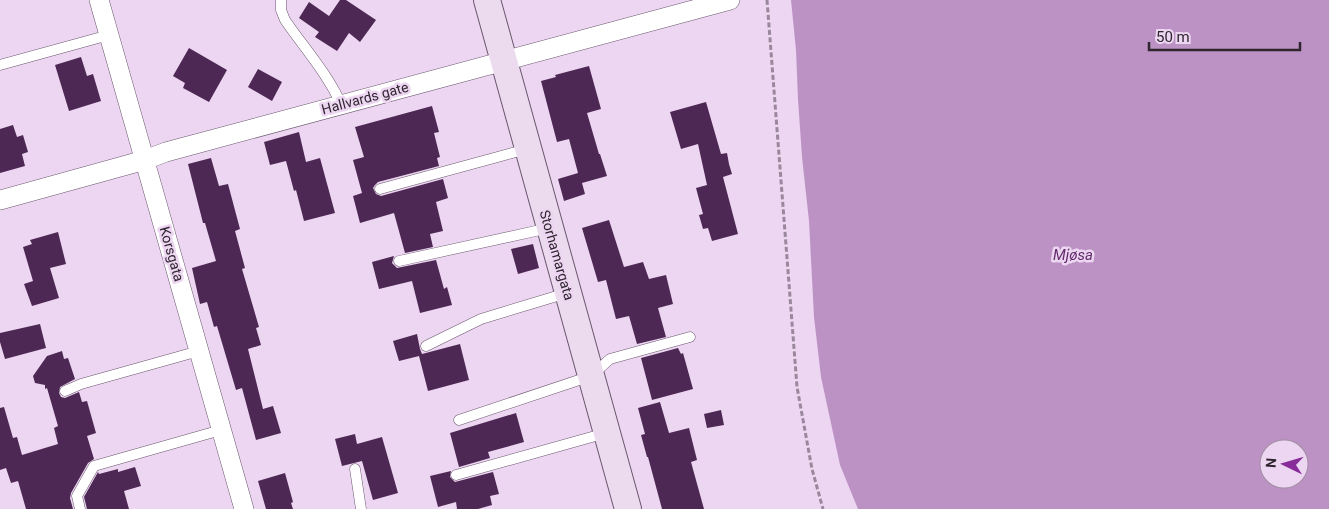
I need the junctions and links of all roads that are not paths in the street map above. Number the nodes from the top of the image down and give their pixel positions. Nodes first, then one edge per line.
1 (99, 0) edge
2 (281, 0) edge
3 (487, 0) edge
4 (730, 0) edge
5 (109, 35) junction
6 (504, 60) junction
7 (0, 65) edge
8 (341, 104) junction
9 (528, 149) junction
10 (145, 160) junction
11 (380, 189) dead end
12 (0, 200) edge
13 (550, 228) junction
14 (399, 261) dead end
15 (568, 292) junction
16 (690, 337) dead end
17 (426, 346) dead end
18 (199, 351) junction
19 (591, 376) junction
20 (65, 391) dead end
21 (459, 420) dead end
22 (222, 430) junction
23 (606, 433) junction
24 (355, 469) dead end
25 (456, 475) dead end
26 (80, 509) edge
27 (244, 509) edge
28 (361, 509) edge
29 (628, 509) edge

1 - 5 street, Korsgata
2 - 8 lane
3 - 6 main road, Storhamargata
4 - 6 street, Hallvards gate
5 - 7 lane
5 - 10 street, Korsgata
6 - 8 street, Hallvards gate
6 - 9 main road, Storhamargata
8 - 10 street, Hallvards gate
9 - 11 lane
9 - 13 main road, Storhamargata
10 - 12 street, Hallvards gate
10 - 18 street, Korsgata
13 - 14 lane
13 - 15 main road, Storhamargata
15 - 17 lane
15 - 19 main road, Storhamargata
16 - 19 lane
18 - 20 lane
18 - 22 street, Korsgata
19 - 21 lane
19 - 23 main road, Storhamargata
22 - 26 lane
22 - 27 street, Korsgata
23 - 25 lane
23 - 29 main road, Storhamargata
24 - 28 lane

